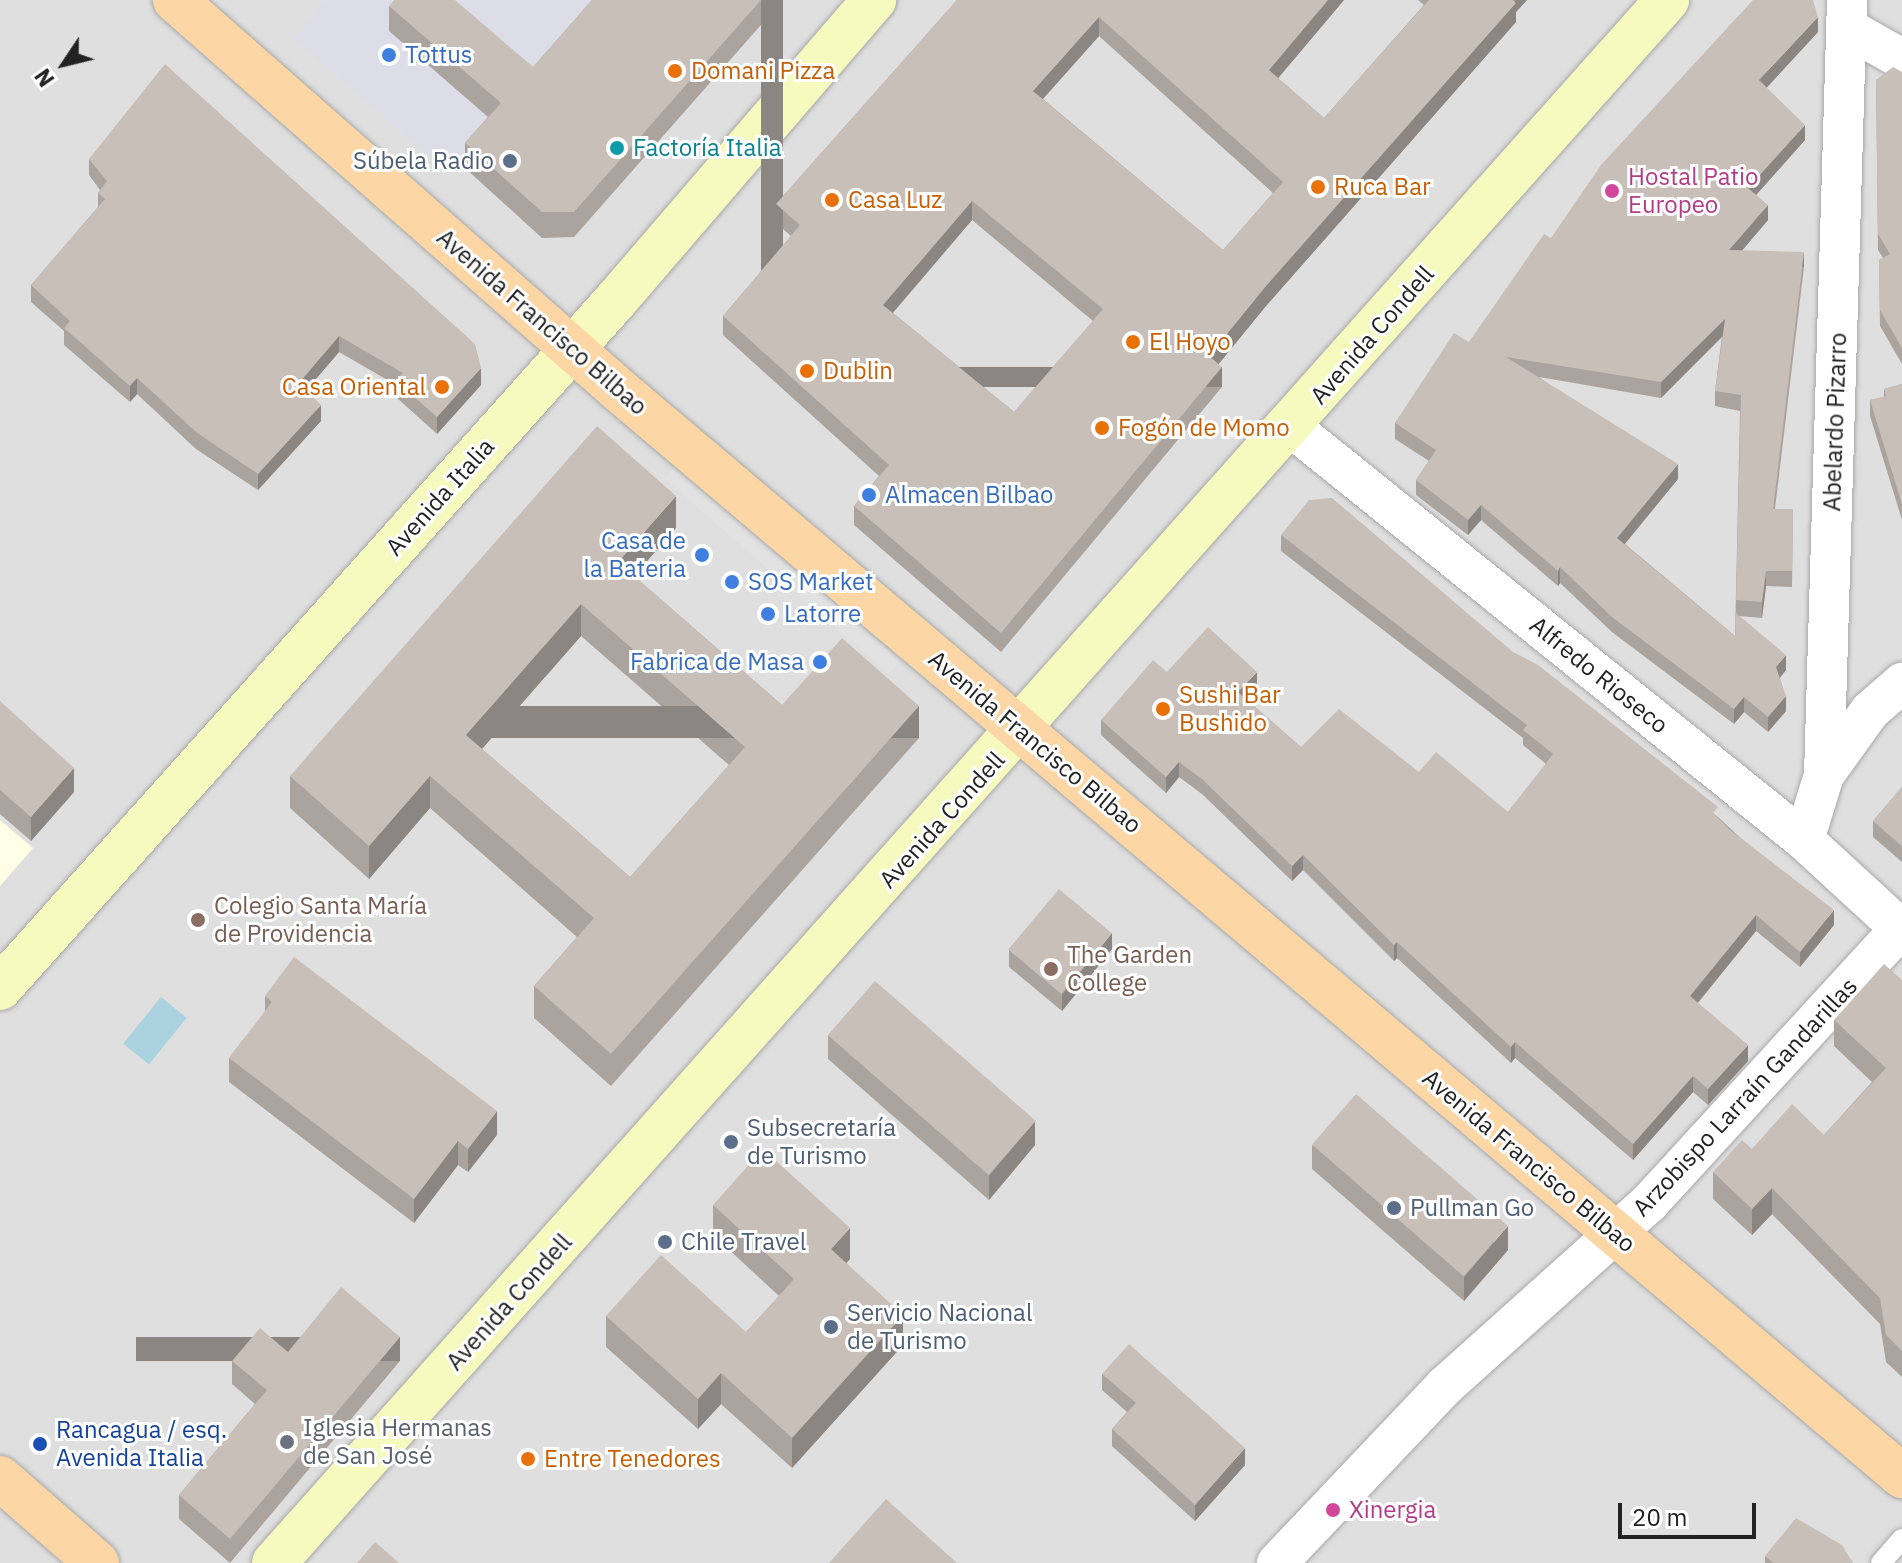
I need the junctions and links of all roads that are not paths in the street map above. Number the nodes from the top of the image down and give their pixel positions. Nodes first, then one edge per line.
1 (175, 0) edge
2 (874, 0) edge
3 (1667, 0) edge
4 (1847, 14) edge
5 (1902, 59) edge
6 (571, 349) junction
7 (1291, 427) junction
8 (1902, 683) edge
9 (1022, 730) junction
10 (1824, 775) junction
11 (1804, 840) junction
12 (1901, 929) edge
13 (0, 988) edge
14 (1616, 1234) junction
15 (1902, 1476) edge
16 (0, 1478) edge
17 (1902, 1539) edge
18 (97, 1563) edge
19 (274, 1563) edge
20 (1277, 1563) edge
21 (1881, 1563) edge

1 - 6 main road, Avenida Francisco Bilbao
2 - 6 street, Avenida Italia
3 - 7 street, Avenida Condell
4 - 5 street
4 - 10 street, Abelardo Pizarro
6 - 9 main road, Avenida Francisco Bilbao
6 - 13 street, Avenida Italia
7 - 9 street, Avenida Condell
7 - 11 street, Alfredo Rioseco
8 - 10 street
9 - 14 main road, Avenida Francisco Bilbao
9 - 19 street, Avenida Condell
10 - 11 street, Abelardo Pizarro
11 - 12 street, Alfredo Rioseco
12 - 14 street, Arzobispo Larraín Gandarillas
14 - 15 main road, Avenida Francisco Bilbao
14 - 20 street, Arzobispo Larraín Gandarillas
16 - 18 main road
17 - 21 lane

